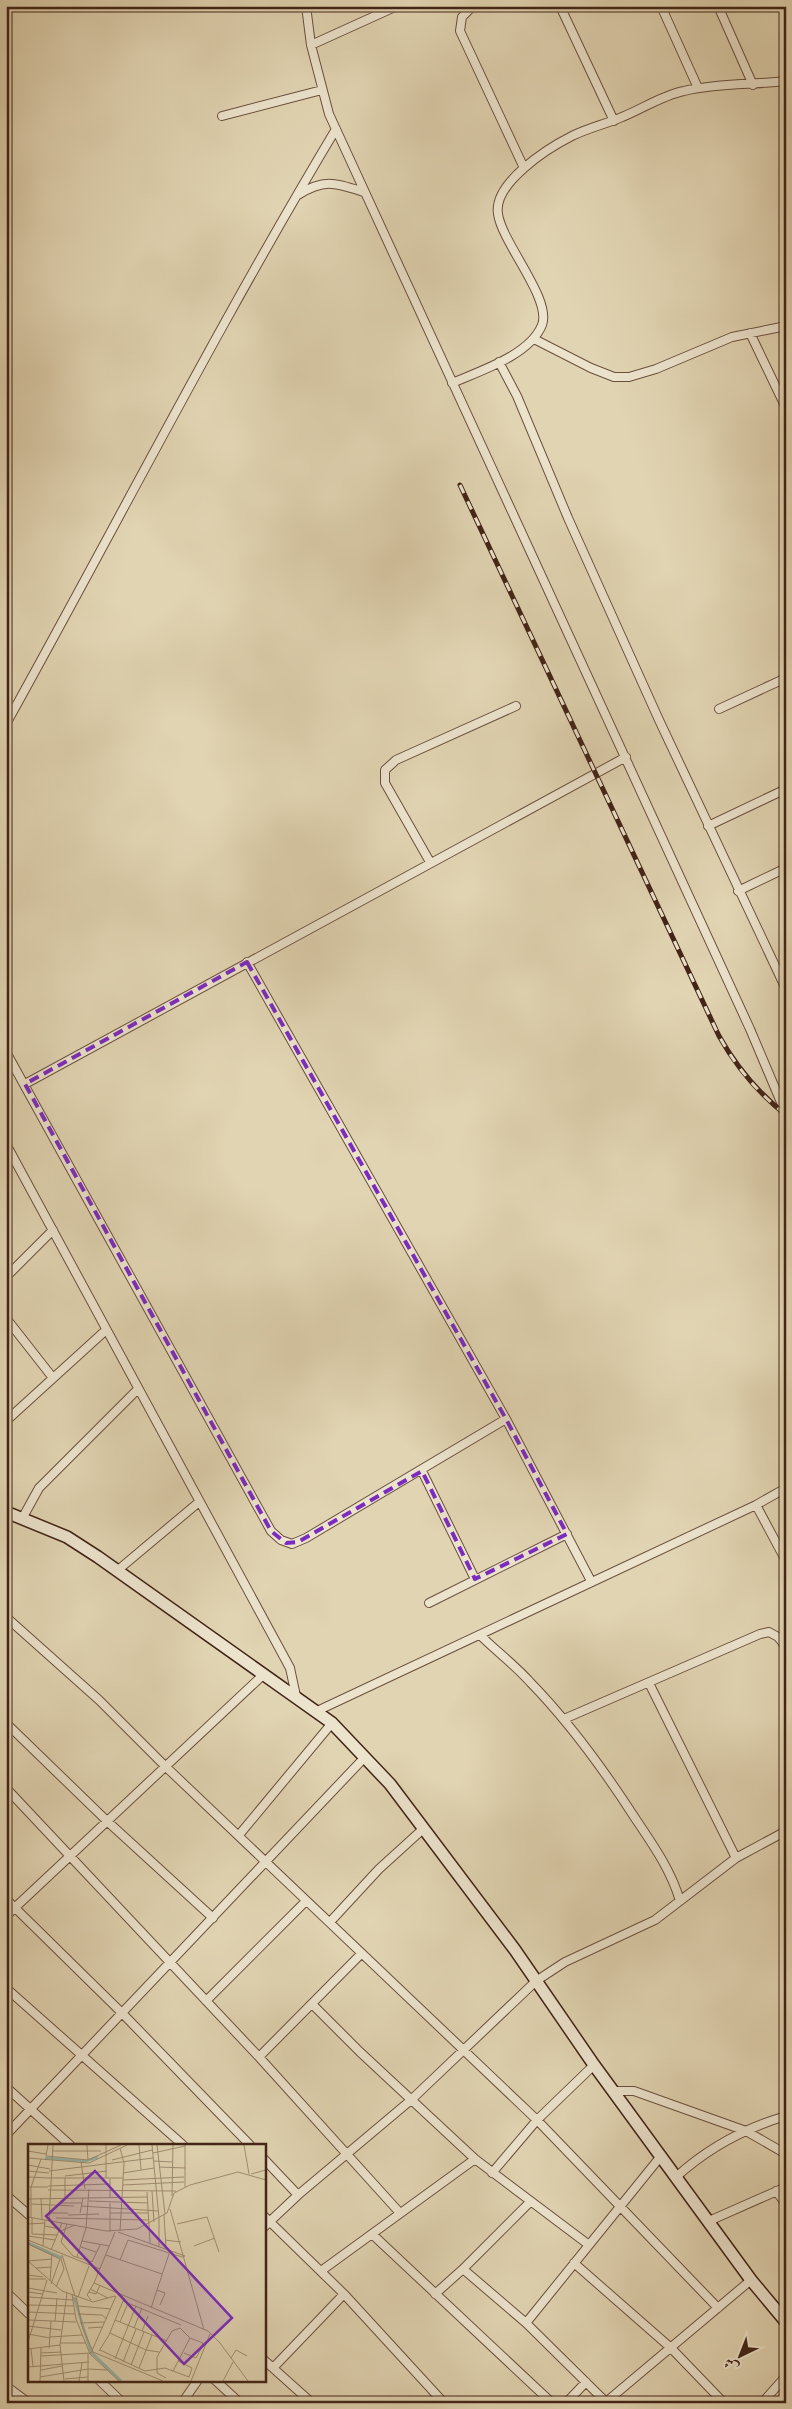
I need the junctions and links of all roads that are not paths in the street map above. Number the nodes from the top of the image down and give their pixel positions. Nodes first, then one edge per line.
1 (306, 6) edge
2 (397, 6) edge
3 (473, 6) edge
4 (560, 6) edge
5 (662, 6) edge
6 (718, 6) edge
7 (310, 45) junction
8 (786, 81) edge
9 (753, 85) junction
10 (698, 88) junction
11 (322, 90) junction
12 (222, 116) dead end
13 (614, 121) junction
14 (336, 129) junction
15 (524, 168) junction
16 (364, 192) junction
17 (296, 196) junction
18 (786, 326) edge
19 (750, 333) junction
20 (534, 339) junction
21 (499, 362) junction
22 (452, 383) junction
23 (786, 408) edge
24 (786, 678) edge
25 (516, 706) dead end
26 (719, 709) dead end
27 (6, 724) edge
28 (626, 757) junction
29 (786, 789) edge
30 (708, 826) junction
31 (430, 862) junction
32 (786, 868) edge
33 (738, 891) junction
34 (247, 962) junction
35 (785, 984) edge
36 (6, 1052) edge
37 (25, 1084) junction
38 (786, 1114) edge
39 (6, 1144) edge
40 (9, 1157) edge
41 (53, 1230) junction
42 (6, 1277) edge
43 (6, 1318) edge
44 (106, 1330) junction
45 (53, 1378) junction
46 (138, 1389) junction
47 (7, 1419) edge
48 (506, 1419) junction
49 (422, 1471) junction
50 (786, 1488) edge
51 (199, 1502) junction
52 (756, 1505) junction
53 (6, 1512) edge
54 (22, 1517) junction
55 (566, 1534) junction
56 (786, 1561) edge
57 (118, 1570) junction
58 (475, 1580) junction
59 (591, 1581) junction
60 (429, 1602) dead end
61 (6, 1617) edge
62 (480, 1635) junction
63 (786, 1648) edge
64 (263, 1675) junction
65 (649, 1682) junction
66 (296, 1696) junction
67 (317, 1711) junction
68 (564, 1719) junction
69 (6, 1723) edge
70 (332, 1723) junction
71 (365, 1757) junction
72 (165, 1766) junction
73 (6, 1788) edge
74 (107, 1821) junction
75 (424, 1829) junction
76 (786, 1830) edge
77 (239, 1835) junction
78 (69, 1856) junction
79 (736, 1858) junction
80 (266, 1862) junction
81 (6, 1899) edge
82 (306, 1901) junction
83 (680, 1901) junction
84 (16, 1908) junction
85 (6, 1916) edge
86 (212, 1918) junction
87 (330, 1922) junction
88 (361, 1954) junction
89 (171, 1963) junction
90 (536, 1981) junction
91 (6, 1988) edge
92 (206, 2001) junction
93 (312, 2004) junction
94 (122, 2013) junction
95 (465, 2050) junction
96 (81, 2055) junction
97 (259, 2057) junction
98 (594, 2065) junction
99 (6, 2086) edge
100 (614, 2091) junction
101 (411, 2100) junction
102 (31, 2109) junction
103 (786, 2116) edge
104 (537, 2120) junction
105 (746, 2131) junction
106 (6, 2135) edge
107 (69, 2144) edge
108 (182, 2144) edge
109 (249, 2144) edge
110 (346, 2154) junction
111 (786, 2154) edge
112 (661, 2156) junction
113 (475, 2159) junction
114 (265, 2160) edge
115 (492, 2173) junction
116 (676, 2176) junction
117 (786, 2187) edge
118 (776, 2192) junction
119 (6, 2195) edge
120 (298, 2195) junction
121 (530, 2202) junction
122 (786, 2204) edge
123 (621, 2206) junction
124 (28, 2214) edge
125 (400, 2214) junction
126 (709, 2221) junction
127 (266, 2222) edge
128 (372, 2234) junction
129 (589, 2245) junction
130 (574, 2263) junction
131 (463, 2269) junction
132 (322, 2271) junction
133 (752, 2280) junction
134 (6, 2292) edge
135 (344, 2294) junction
136 (434, 2294) junction
137 (718, 2308) junction
138 (28, 2313) edge
139 (786, 2322) edge
140 (526, 2323) junction
141 (670, 2348) junction
142 (265, 2361) edge
143 (273, 2368) junction
144 (786, 2376) edge
145 (101, 2382) edge
146 (197, 2382) edge
147 (218, 2382) edge
148 (586, 2382) junction
149 (6, 2386) edge
150 (607, 2402) edge
151 (29, 2403) edge
152 (123, 2403) edge
153 (182, 2403) edge
154 (240, 2403) edge
155 (312, 2403) edge
156 (444, 2403) edge
157 (552, 2403) edge
158 (566, 2403) edge
159 (724, 2403) edge
160 (762, 2403) edge

1 - 7 street
2 - 7 street
3 - 15 street
4 - 13 street
5 - 10 street
6 - 9 street
7 - 11 street
8 - 9 street
9 - 10 street
10 - 13 street
11 - 12 street
11 - 14 street
13 - 15 street
14 - 16 street
14 - 17 street
15 - 20 street
16 - 17 street
16 - 22 street
17 - 27 street
18 - 19 street
19 - 20 street
19 - 23 street
20 - 21 street
21 - 22 street
21 - 30 street
22 - 28 street
24 - 26 street
25 - 31 street
28 - 31 street
28 - 38 street
29 - 30 street
30 - 33 street
31 - 34 street
32 - 33 street
33 - 35 street
34 - 37 street
34 - 48 street
36 - 37 street
37 - 49 street
39 - 40 street
40 - 41 street
41 - 42 street
41 - 44 street
43 - 45 street
44 - 45 street
44 - 46 street
45 - 47 street
46 - 51 street
46 - 54 street
48 - 49 street
48 - 55 street
49 - 58 street
50 - 52 street
51 - 57 street
51 - 66 street
52 - 56 street
52 - 59 street
53 - 54 street
54 - 57 street
55 - 58 street
55 - 59 street
57 - 64 street
58 - 60 street
59 - 62 street
61 - 72 street
62 - 67 street
62 - 68 street
63 - 65 street
64 - 66 street
64 - 72 street
65 - 68 street
65 - 79 street
66 - 67 street
67 - 70 street
68 - 83 street
69 - 74 street
70 - 71 street
70 - 77 street
71 - 75 street
71 - 80 street
72 - 74 street
72 - 77 street
73 - 78 street
74 - 78 street
74 - 86 street
75 - 87 street
75 - 90 street
76 - 79 street
77 - 80 street
78 - 84 street
78 - 89 street
79 - 83 street
80 - 82 street
80 - 86 street
81 - 84 street
82 - 87 street
82 - 92 street
83 - 90 street
84 - 85 street
84 - 94 street
86 - 89 street
87 - 88 street
88 - 93 street
88 - 95 street
89 - 92 street
89 - 94 street
90 - 95 street
90 - 98 street
91 - 96 street
92 - 97 street
93 - 97 street
93 - 101 street
94 - 96 street
94 - 109 street
95 - 101 street
95 - 104 street
96 - 102 street
96 - 108 street
97 - 110 street
98 - 100 street
98 - 104 street
99 - 102 street
100 - 105 street
100 - 112 street
101 - 110 street
101 - 113 street
102 - 106 street
102 - 107 street
103 - 105 street
104 - 115 street
104 - 123 street
105 - 111 street
105 - 116 street
110 - 120 street
110 - 125 street
112 - 116 street
112 - 123 street
113 - 115 street
113 - 125 street
114 - 120 street
115 - 121 street
116 - 126 street
117 - 118 street
118 - 122 street
118 - 126 street
119 - 124 street
120 - 127 street
121 - 129 street
121 - 131 street
123 - 129 street
123 - 137 street
125 - 128 street
126 - 133 street
127 - 132 street
128 - 132 street
128 - 136 street
129 - 130 street
130 - 140 street
130 - 141 street
131 - 136 street
131 - 140 street
132 - 135 street
133 - 137 street
133 - 139 street
134 - 138 street
135 - 143 street
135 - 156 street
136 - 157 street
137 - 141 street
140 - 148 street
141 - 150 street
141 - 159 street
142 - 143 street
143 - 155 street
144 - 160 street
145 - 152 street
146 - 153 street
147 - 154 street
148 - 150 street
148 - 158 street
149 - 151 street

